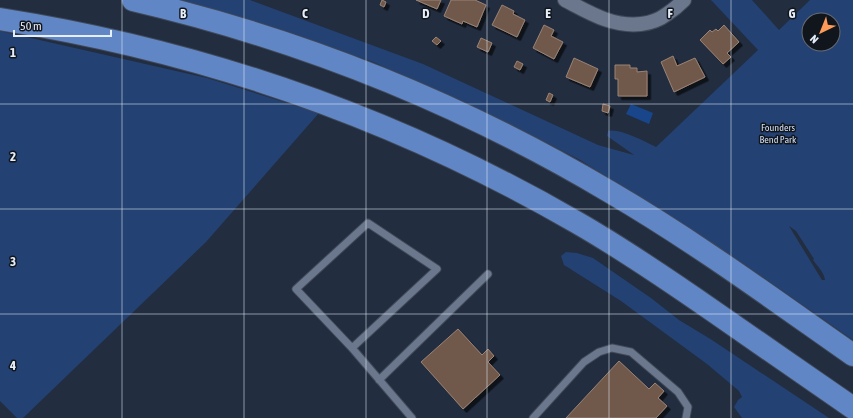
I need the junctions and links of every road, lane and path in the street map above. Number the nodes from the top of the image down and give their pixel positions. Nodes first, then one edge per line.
1 (133, 0) edge
2 (565, 0) edge
3 (684, 0) edge
4 (0, 19) edge
5 (488, 274) dead end
6 (352, 348) junction
7 (853, 355) edge
8 (379, 380) junction
9 (853, 408) edge
10 (412, 418) edge
11 (534, 418) edge
12 (686, 418) edge

1 - 7 main road
2 - 3 street
4 - 9 main road
5 - 8 lane
6 - 6 lane
6 - 8 lane
8 - 10 lane
11 - 12 lane

